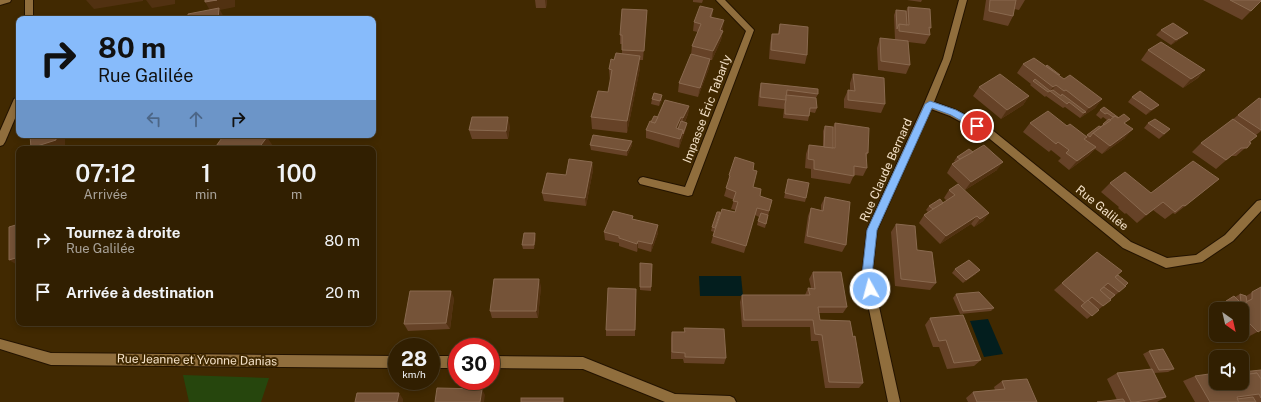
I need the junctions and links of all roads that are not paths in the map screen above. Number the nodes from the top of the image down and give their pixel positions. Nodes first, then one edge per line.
1 (7, 0) edge
2 (29, 0) edge
3 (720, 0) edge
4 (963, 0) edge
5 (0, 2) edge
6 (29, 16) edge
7 (930, 104) junction
8 (16, 106) edge
9 (0, 142) edge
10 (643, 180) dead end
11 (1261, 204) edge
12 (0, 344) edge
13 (388, 362) edge
14 (500, 362) edge
15 (730, 402) edge
16 (894, 402) edge

1 - 5 street
2 - 6 street
3 - 10 street, Impasse Éric Tabarly
4 - 7 street, Rue Claude Bernard
7 - 11 street, Rue Galilée
7 - 16 street, Rue Claude Bernard
8 - 9 street
12 - 13 street, Rue Jeanne et Yvonne Danias
14 - 15 street

